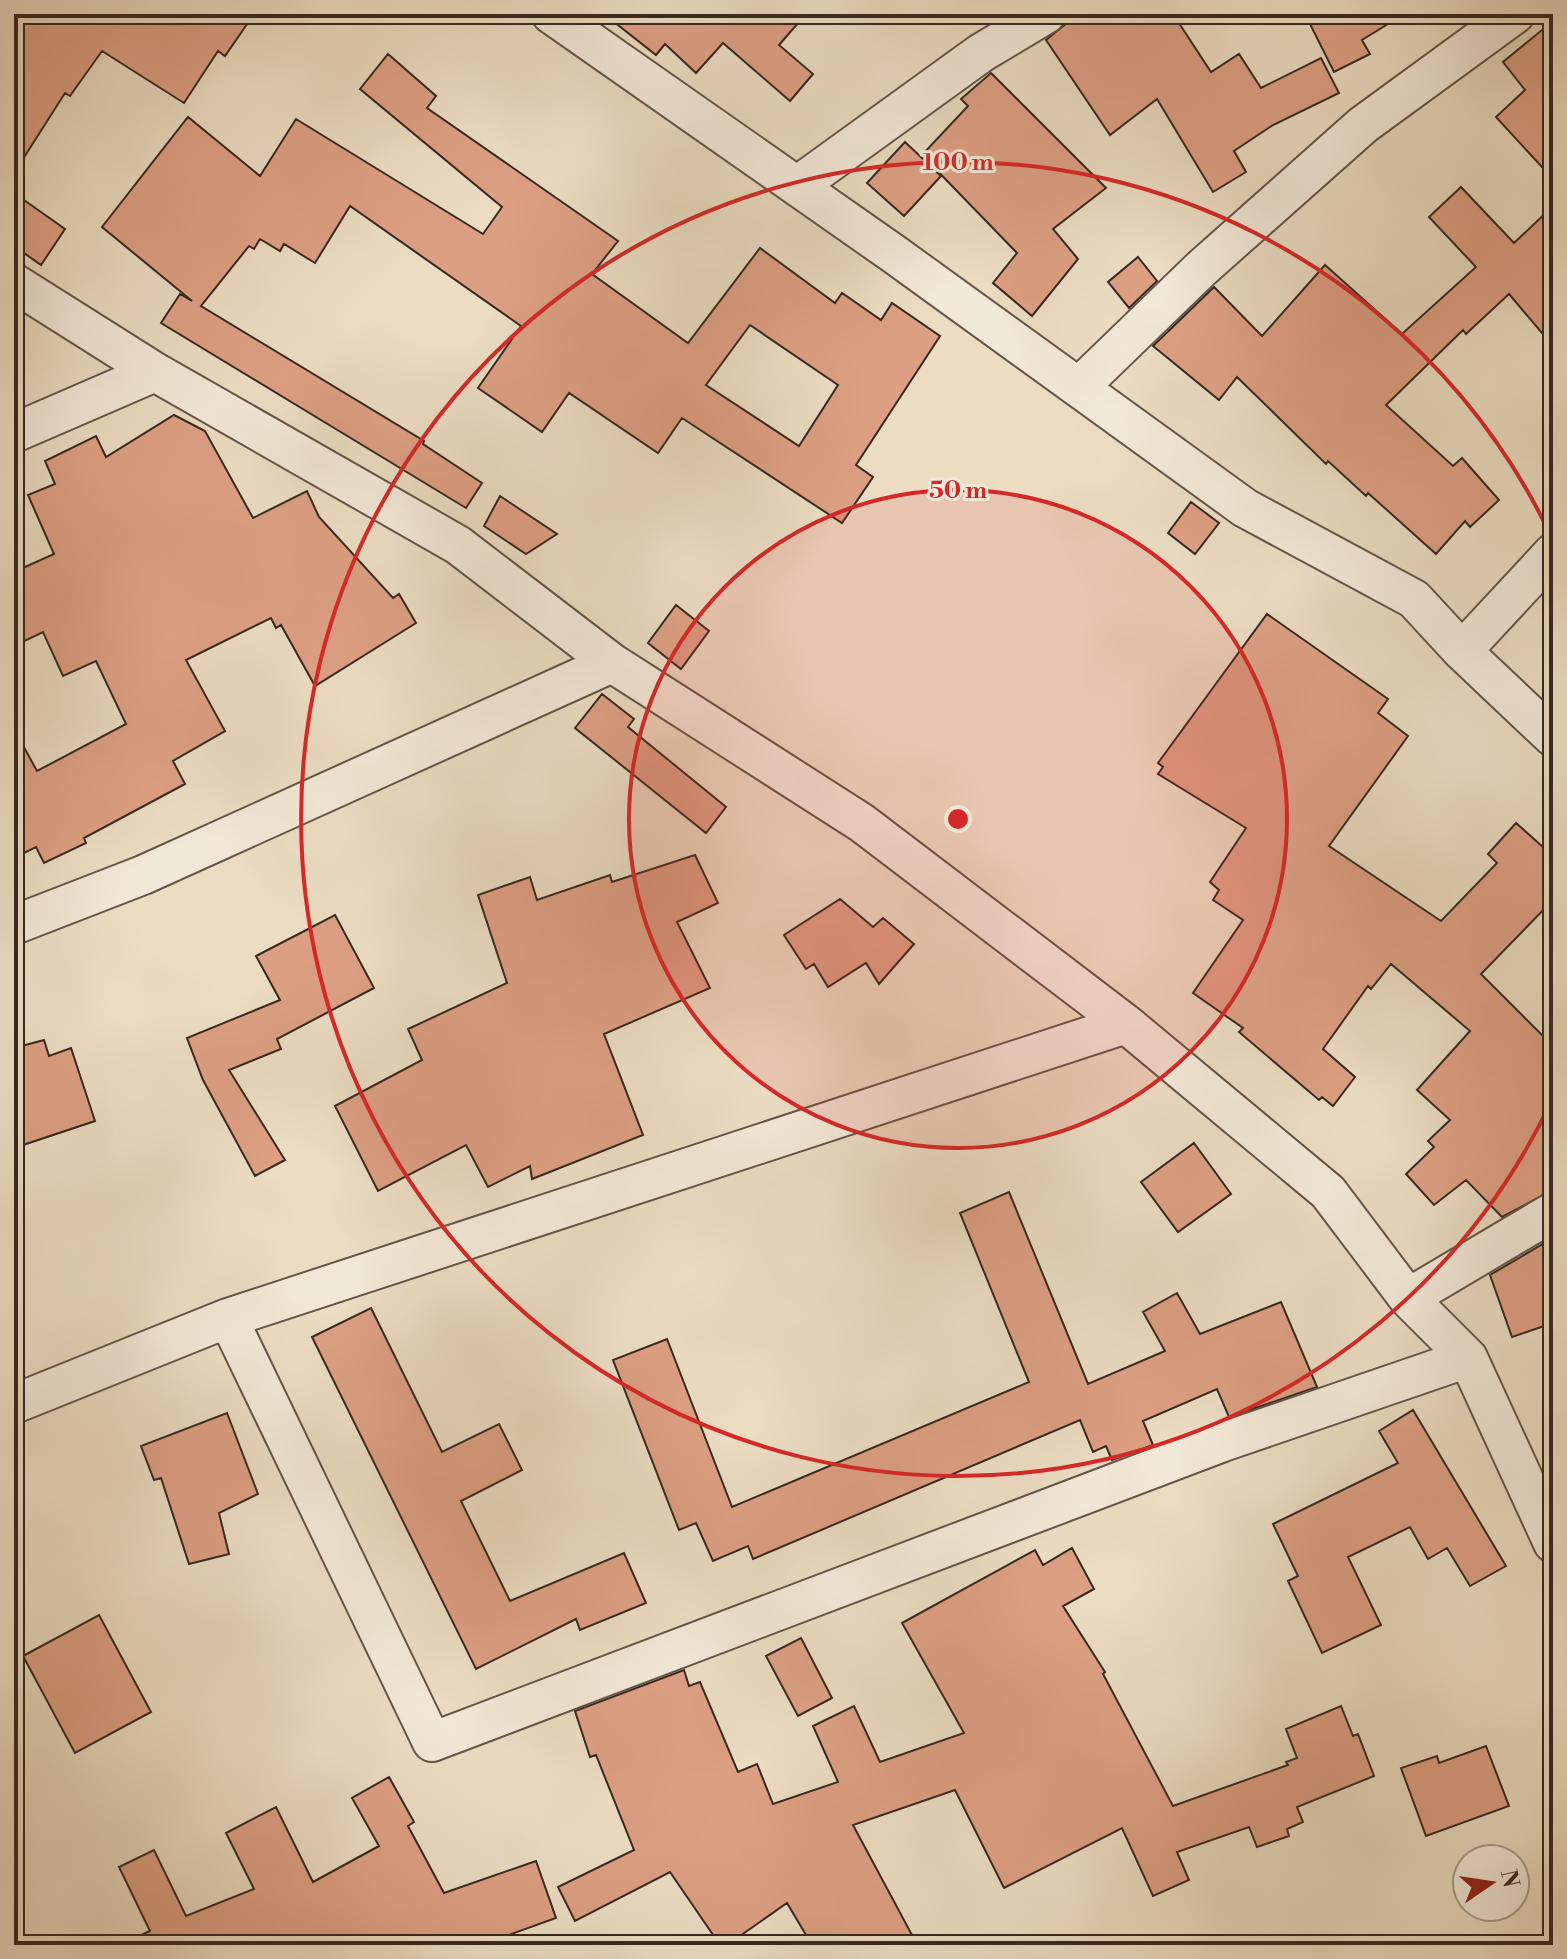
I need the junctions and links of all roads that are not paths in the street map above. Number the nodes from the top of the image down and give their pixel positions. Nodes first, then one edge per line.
1 (551, 14) edge
2 (1046, 14) edge
3 (1515, 14) edge
4 (797, 186) junction
5 (14, 283) edge
6 (155, 372) junction
7 (1079, 387) junction
8 (14, 433) edge
9 (1553, 553) edge
10 (1462, 651) junction
11 (612, 663) junction
12 (1553, 737) edge
13 (14, 925) edge
14 (1126, 1024) junction
15 (1553, 1212) edge
16 (1408, 1298) junction
17 (228, 1318) junction
18 (1468, 1358) junction
19 (14, 1404) edge
20 (1553, 1543) edge

1 - 4 street
2 - 4 street
3 - 7 street
4 - 7 street
5 - 6 street
6 - 8 street
6 - 11 street
7 - 10 street
9 - 10 street
10 - 12 street
11 - 13 street
11 - 14 street
14 - 16 street
14 - 17 street
15 - 16 street
16 - 18 street
17 - 18 street
17 - 19 street
18 - 20 street

